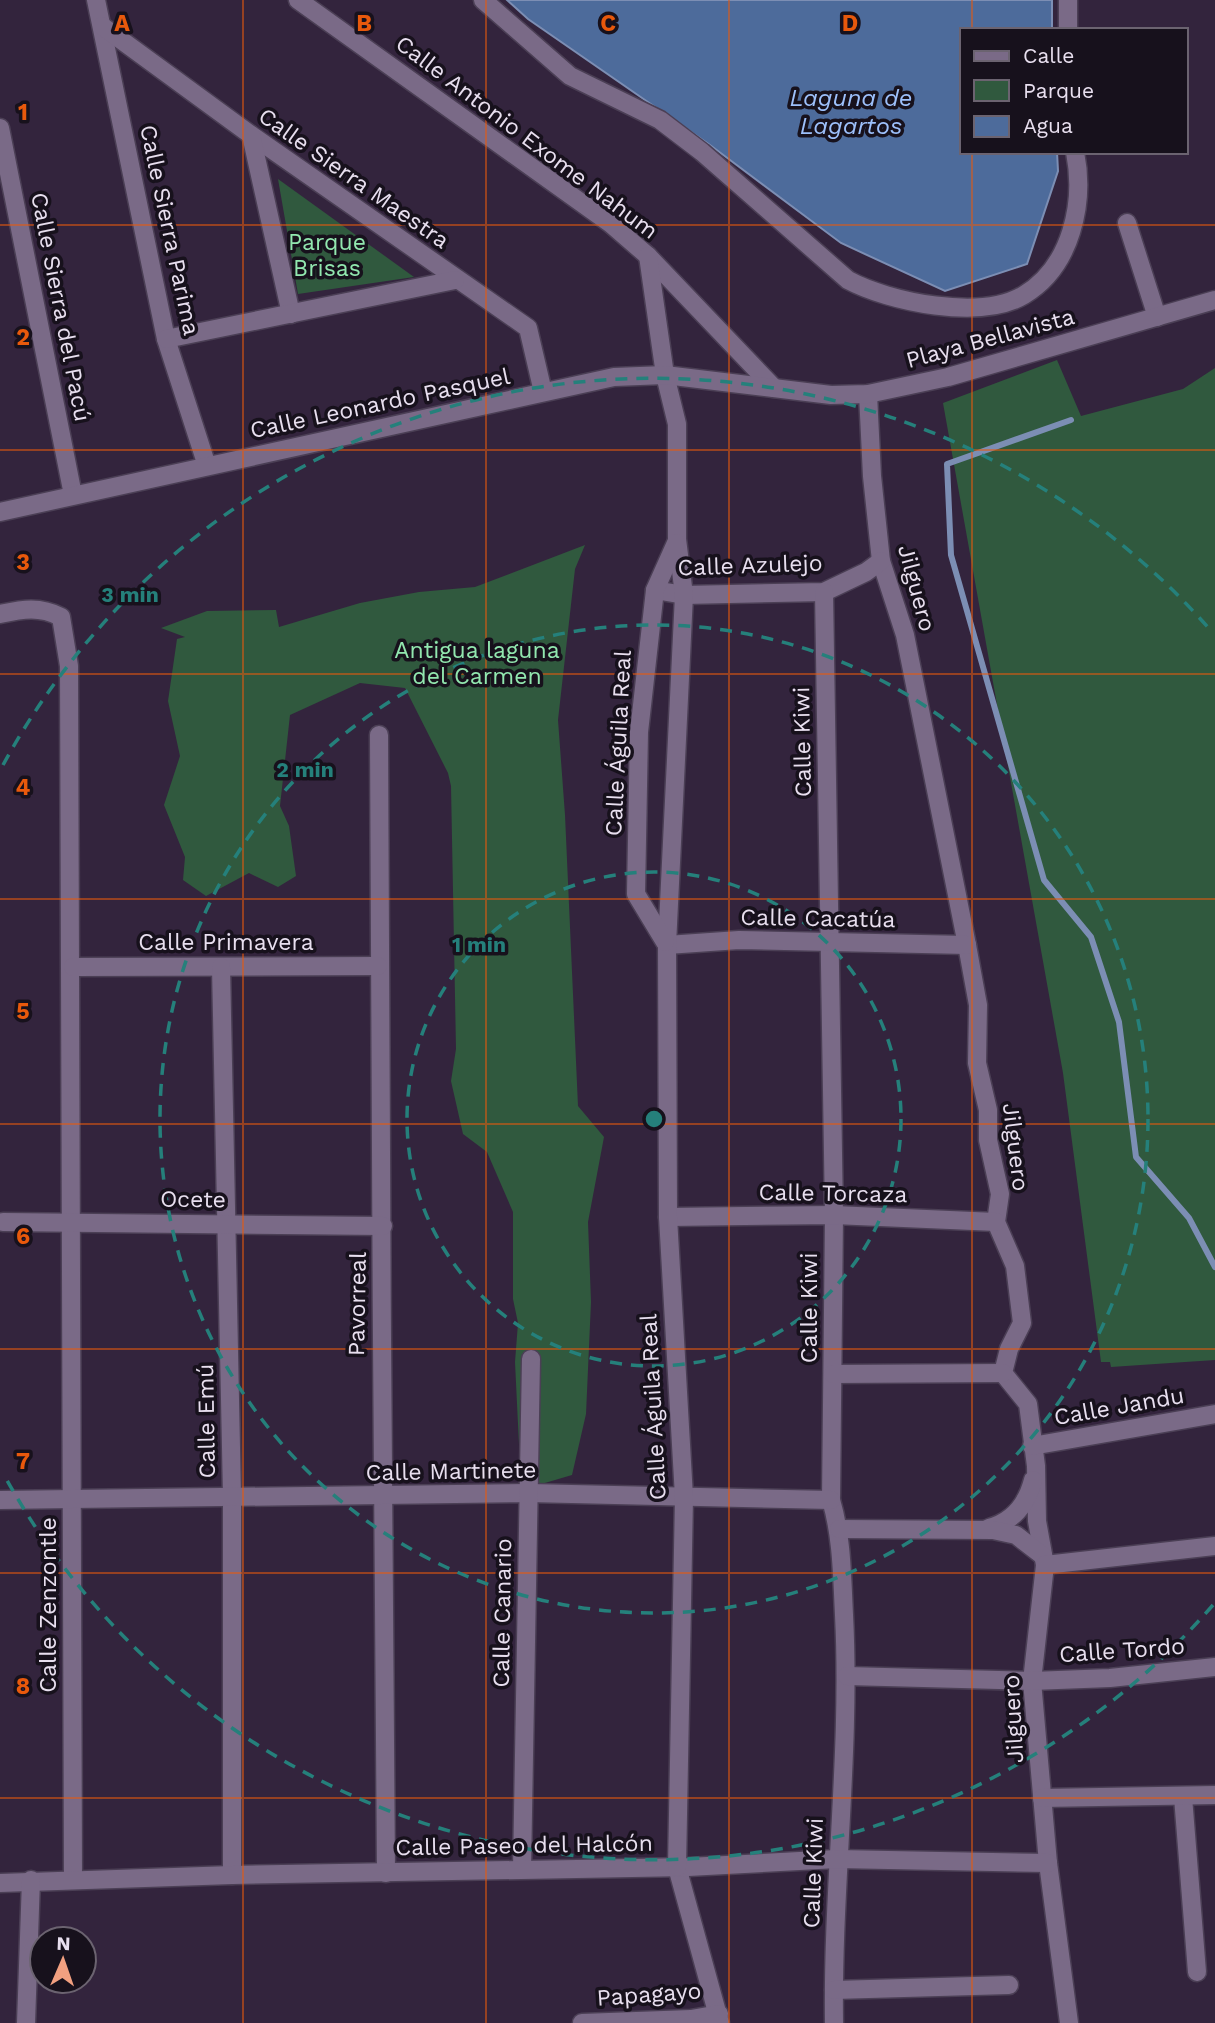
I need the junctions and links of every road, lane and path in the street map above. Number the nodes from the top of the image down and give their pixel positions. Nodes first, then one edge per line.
1 (96, 0) edge
2 (298, 0) edge
3 (483, 0) edge
4 (1068, 0) edge
5 (102, 26) junction
6 (1068, 28) edge
7 (0, 128) edge
8 (251, 135) junction
9 (1075, 154) edge
10 (1127, 223) dead end
11 (648, 256) junction
12 (454, 280) junction
13 (1215, 300) edge
14 (291, 314) junction
15 (1157, 317) junction
16 (166, 338) junction
17 (665, 375) junction
18 (774, 388) junction
19 (543, 392) junction
20 (868, 394) junction
21 (208, 466) junction
22 (74, 495) junction
23 (0, 512) edge
24 (677, 539) junction
25 (881, 561) junction
26 (655, 590) junction
27 (824, 592) junction
28 (684, 595) junction
29 (0, 614) edge
30 (379, 735) dead end
31 (830, 941) junction
32 (667, 945) junction
33 (967, 946) junction
34 (378, 966) junction
35 (73, 967) junction
36 (221, 967) junction
37 (834, 1215) junction
38 (668, 1217) junction
39 (3, 1222) dead end
40 (70, 1222) junction
41 (996, 1222) junction
42 (227, 1223) junction
43 (383, 1226) junction
44 (531, 1359) dead end
45 (1003, 1373) junction
46 (833, 1374) junction
47 (1215, 1414) edge
48 (1032, 1446) junction
49 (1036, 1466) junction
50 (529, 1493) junction
51 (232, 1495) junction
52 (385, 1497) junction
53 (684, 1497) junction
54 (73, 1499) junction
55 (0, 1500) edge
56 (831, 1500) junction
57 (839, 1529) junction
58 (984, 1530) junction
59 (1215, 1546) edge
60 (1044, 1560) junction
61 (1215, 1667) edge
62 (847, 1676) junction
63 (1032, 1681) junction
64 (1215, 1795) edge
65 (1183, 1797) junction
66 (1042, 1798) junction
67 (837, 1859) junction
68 (1048, 1863) junction
69 (677, 1867) junction
70 (522, 1868) junction
71 (386, 1873) junction
72 (232, 1874) junction
73 (31, 1880) junction
74 (73, 1880) junction
75 (0, 1883) edge
76 (1197, 1972) dead end
77 (1009, 1985) dead end
78 (834, 1990) junction
79 (720, 2019) edge
80 (26, 2023) edge
81 (582, 2023) edge
82 (834, 2023) edge
83 (1069, 2023) edge

1 - 5 street, Calle Sierra Parima
2 - 11 street, Calle Antonio Exome Nahum
3 - 9 street
4 - 6 street
5 - 8 street, Calle Sierra Maestra
5 - 16 street, Calle Sierra Parima
7 - 22 street, Calle Sierra del Pacú
8 - 12 street, Calle Sierra Maestra
8 - 14 street
10 - 15 street
11 - 17 street, Calle Águila Real
11 - 18 street, Calle Antonio Exome Nahum
12 - 14 street
12 - 19 street, Calle Sierra Maestra
13 - 15 street, Playa Bellavista
14 - 16 street
15 - 20 street, Playa Bellavista
16 - 21 street, Calle Sierra Parima
17 - 18 street, Calle Leonardo Pasquel
17 - 19 street, Calle Leonardo Pasquel
17 - 24 street, Calle Águila Real
18 - 20 street, Playa Bellavista
19 - 21 street, Calle Leonardo Pasquel
20 - 25 street, Jilguero
21 - 22 street, Calle Leonardo Pasquel
22 - 23 street, Calle Leonardo Pasquel
24 - 26 street, Calle Águila Real
24 - 28 street, Calle Águila Real
25 - 27 street, Calle Azulejo
25 - 33 street, Jilguero
26 - 28 street, Calle Azulejo
26 - 32 street, Calle Águila Real
27 - 28 street, Calle Azulejo
27 - 31 street, Calle Kiwi
28 - 32 street, Calle Águila Real
29 - 35 street, Calle Zenzontle
30 - 34 street, Pavorreal
31 - 32 street, Calle Cacatúa
31 - 33 street, Calle Cacatúa
31 - 37 street, Calle Kiwi
32 - 38 street, Calle Águila Real
33 - 41 street, Jilguero
34 - 36 street, Calle Primavera
34 - 43 street, Pavorreal
35 - 36 street, Calle Primavera
35 - 40 street, Calle Zenzontle
36 - 42 street, Calle Emú
37 - 38 street, Calle Torcaza
37 - 41 street, Calle Torcaza
37 - 46 street, Calle Kiwi
38 - 53 street, Calle Águila Real
39 - 40 street, Ocete
40 - 42 street, Ocete
40 - 54 street, Calle Zenzontle
41 - 45 street, Jilguero
42 - 43 street, Ocete
42 - 51 street, Calle Emú
43 - 52 street, Pavorreal
44 - 50 street, Calle Canario
45 - 46 street
45 - 48 street, Jilguero
46 - 56 street, Calle Kiwi
47 - 48 street, Calle Jandu
48 - 49 street, Jilguero
49 - 58 street
49 - 60 street, Jilguero
50 - 52 street, Calle Martinete
50 - 53 street, Calle Martinete
50 - 70 street, Calle Canario
51 - 52 street, Calle Martinete
51 - 54 street, Calle Martinete
51 - 72 street, Calle Emú
52 - 71 street, Pavorreal
53 - 56 street, Calle Martinete
53 - 69 street, Calle Águila Real
54 - 55 street, Calle Martinete
54 - 74 street, Calle Zenzontle
56 - 57 street, Calle Kiwi
57 - 58 street
57 - 62 street, Calle Kiwi
58 - 60 street
59 - 60 street
60 - 63 street, Jilguero
61 - 63 street, Calle Tordo
62 - 63 street, Calle Tordo
62 - 67 street, Calle Kiwi
63 - 66 street, Jilguero
64 - 65 street
65 - 66 street
65 - 76 street
66 - 68 street, Jilguero
67 - 68 street, Calle Paseo del Halcón
67 - 69 street, Calle Paseo del Halcón
67 - 78 street, Calle Kiwi
68 - 83 street, Jilguero
69 - 70 street, Calle Paseo del Halcón
69 - 79 street, Calle Águila Real
70 - 71 street, Calle Paseo del Halcón
71 - 72 street, Calle Paseo del Halcón
72 - 74 street, Calle Paseo del Halcón
73 - 74 street, Calle Paseo del Halcón
73 - 75 street, Calle Paseo del Halcón
73 - 80 street
77 - 78 street
78 - 82 street, Calle Kiwi
79 - 81 street, Papagayo

